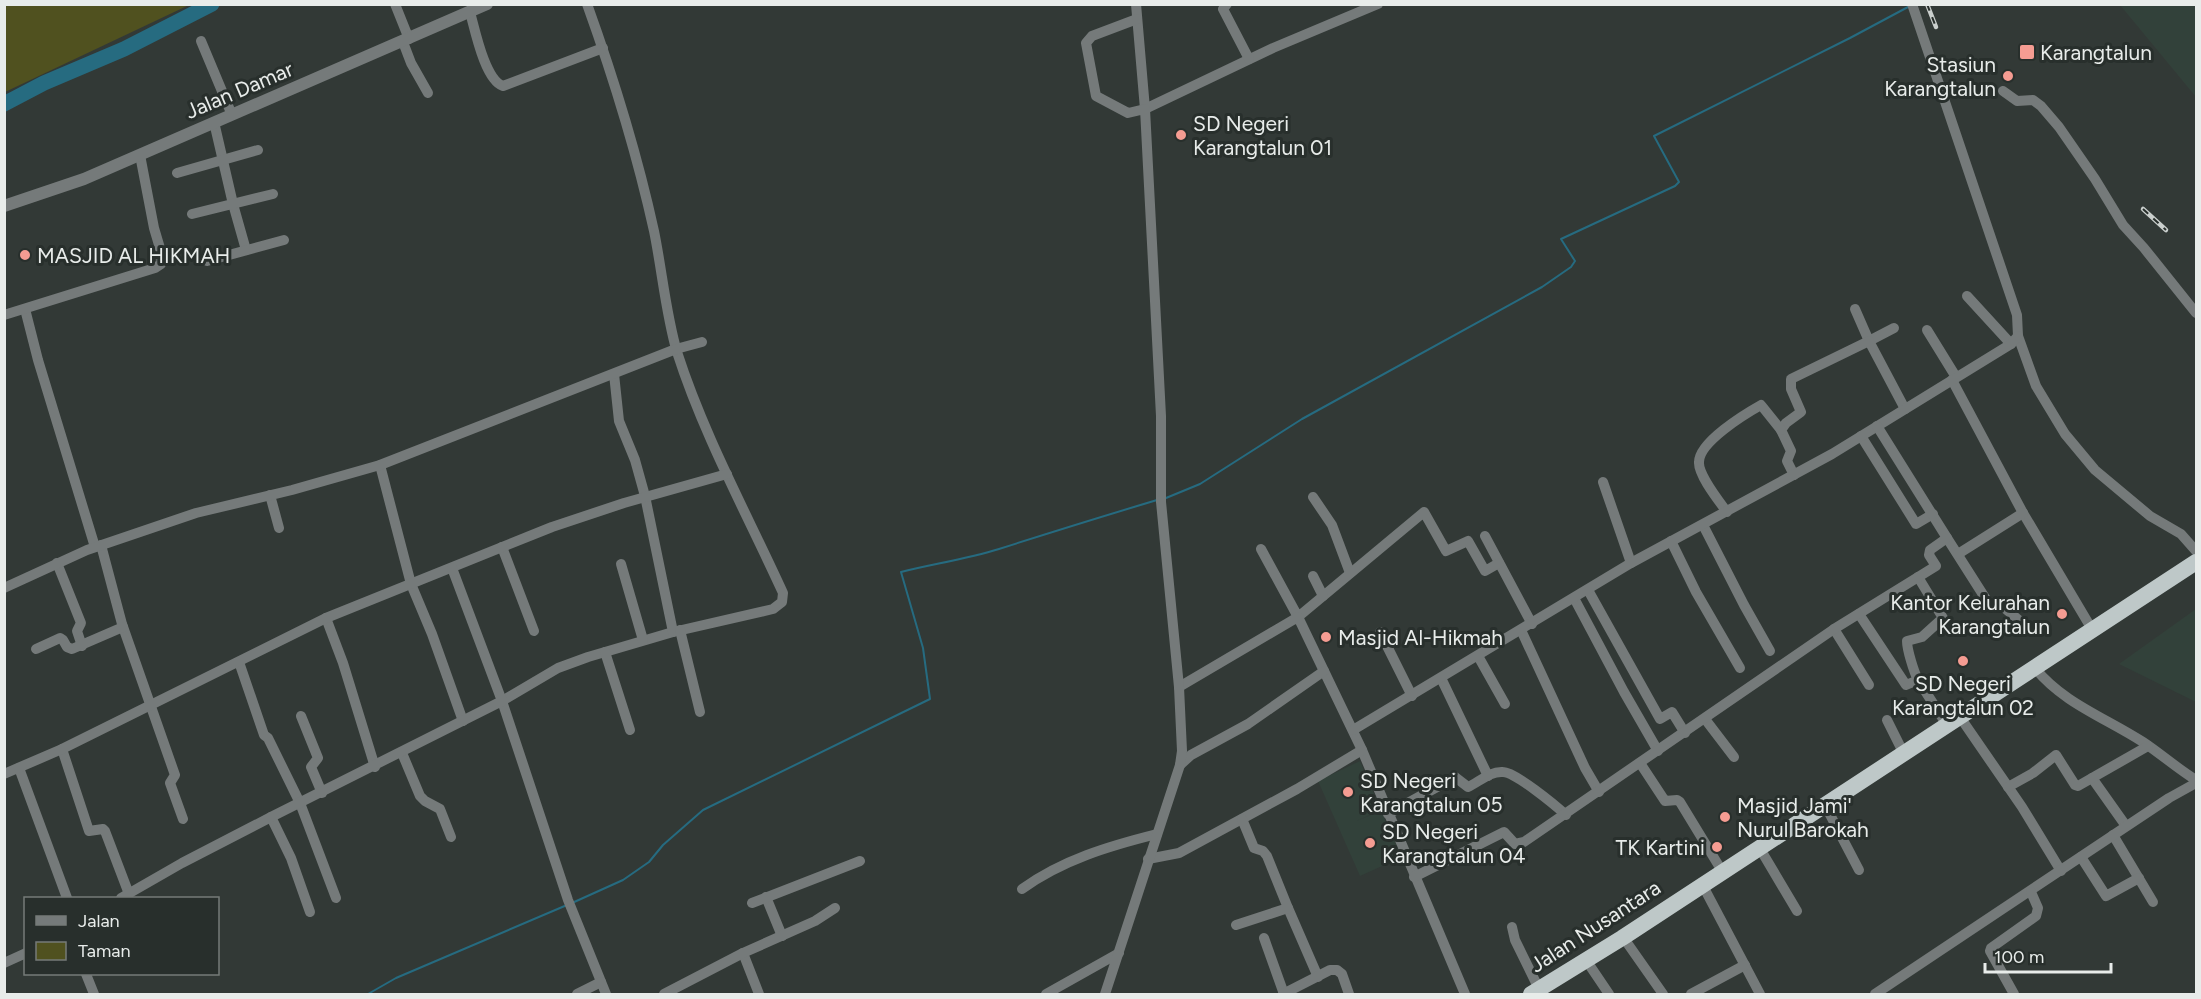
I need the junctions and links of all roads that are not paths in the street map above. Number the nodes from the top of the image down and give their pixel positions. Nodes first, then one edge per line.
1 (395, 4) edge
2 (587, 4) edge
3 (1137, 4) edge
4 (1227, 4) edge
5 (1378, 4) edge
6 (1912, 4) edge
7 (487, 5) edge
8 (470, 12) junction
9 (1137, 19) junction
10 (406, 40) junction
11 (201, 41) dead end
12 (603, 48) junction
13 (1249, 59) junction
14 (2003, 91) dead end
15 (428, 93) dead end
16 (1145, 109) junction
17 (232, 115) junction
18 (214, 122) junction
19 (258, 150) dead end
20 (140, 155) junction
21 (222, 160) junction
22 (177, 173) dead end
23 (273, 194) dead end
24 (232, 204) junction
25 (4, 206) edge
26 (192, 214) dead end
27 (284, 240) dead end
28 (246, 250) junction
29 (207, 261) dead end
30 (1967, 296) dead end
31 (25, 309) junction
32 (1855, 309) dead end
33 (2196, 313) edge
34 (4, 315) edge
35 (1894, 328) dead end
36 (1927, 330) dead end
37 (2014, 340) junction
38 (1869, 341) junction
39 (702, 342) dead end
40 (676, 349) junction
41 (615, 374) junction
42 (1954, 378) junction
43 (1905, 409) junction
44 (1877, 426) junction
45 (1782, 430) junction
46 (1861, 436) junction
47 (380, 465) junction
48 (727, 474) junction
49 (1794, 475) junction
50 (1603, 482) dead end
51 (270, 495) junction
52 (645, 496) junction
53 (1313, 497) dead end
54 (1727, 512) junction
55 (2023, 513) junction
56 (1933, 514) junction
57 (1703, 525) junction
58 (279, 528) dead end
59 (1485, 536) dead end
60 (1947, 538) junction
61 (1671, 541) junction
62 (98, 546) junction
63 (502, 548) junction
64 (1260, 549) dead end
65 (2196, 550) edge
66 (1958, 554) junction
67 (2196, 562) edge
68 (57, 563) junction
69 (1499, 563) junction
70 (1631, 563) junction
71 (621, 564) dead end
72 (452, 568) junction
73 (1350, 573) junction
74 (1313, 576) dead end
75 (1918, 577) junction
76 (411, 584) junction
77 (4, 588) edge
78 (1588, 590) junction
79 (1323, 596) junction
80 (1574, 598) junction
81 (1859, 614) junction
82 (1298, 617) junction
83 (326, 618) junction
84 (1532, 624) junction
85 (2026, 626) dead end
86 (123, 627) junction
87 (1521, 630) junction
88 (1834, 630) junction
89 (534, 631) dead end
90 (677, 631) junction
91 (2093, 631) junction
92 (1380, 632) dead end
93 (643, 640) junction
94 (82, 646) junction
95 (36, 649) dead end
96 (1770, 651) dead end
97 (605, 652) junction
98 (1478, 656) junction
99 (239, 662) junction
100 (1740, 668) dead end
101 (2035, 668) junction
102 (1324, 671) junction
103 (1441, 678) junction
104 (1918, 680) junction
105 (1869, 685) dead end
106 (1179, 687) junction
107 (1412, 696) junction
108 (502, 701) junction
109 (1505, 704) dead end
110 (152, 706) junction
111 (700, 712) dead end
112 (302, 716) dead end
113 (1705, 719) junction
114 (1887, 720) dead end
115 (463, 721) junction
116 (1954, 721) junction
117 (630, 730) dead end
118 (1353, 730) junction
119 (1685, 733) junction
120 (2148, 746) junction
121 (62, 749) junction
122 (1362, 750) junction
123 (1658, 751) junction
124 (402, 753) junction
125 (1904, 754) junction
126 (1734, 757) dead end
127 (1640, 763) junction
128 (1180, 765) junction
129 (375, 767) junction
130 (19, 768) junction
131 (4, 774) edge
132 (1488, 776) junction
133 (2092, 778) junction
134 (2196, 781) edge
135 (2008, 787) junction
136 (1599, 792) junction
137 (322, 793) junction
138 (300, 803) junction
139 (1825, 805) junction
140 (1388, 814) junction
141 (1566, 815) junction
142 (271, 817) junction
143 (183, 819) dead end
144 (1242, 819) junction
145 (2127, 826) junction
146 (1157, 834) junction
147 (2113, 835) junction
148 (451, 837) dead end
149 (1759, 848) junction
150 (2081, 857) junction
151 (1148, 860) junction
152 (860, 861) dead end
153 (1859, 870) dead end
154 (1722, 871) junction
155 (2061, 871) junction
156 (1414, 877) junction
157 (2139, 878) junction
158 (1702, 884) junction
159 (1022, 889) dead end
160 (2031, 892) junction
161 (125, 896) edge
162 (67, 897) edge
163 (336, 897) dead end
164 (766, 897) junction
165 (2153, 902) dead end
166 (752, 903) dead end
167 (835, 908) dead end
168 (1288, 908) junction
169 (1797, 911) dead end
170 (310, 912) dead end
171 (1236, 925) dead end
172 (1512, 927) dead end
173 (782, 936) junction
174 (1623, 937) junction
175 (1264, 938) dead end
176 (743, 952) junction
177 (1119, 953) junction
178 (24, 954) edge
179 (1586, 960) junction
180 (4, 963) edge
181 (1744, 965) junction
182 (86, 975) edge
183 (1318, 976) junction
184 (601, 982) junction
185 (1535, 992) edge
186 (94, 994) edge
187 (577, 994) edge
188 (606, 994) edge
189 (664, 994) edge
190 (759, 994) edge
191 (1046, 994) edge
192 (1105, 994) edge
193 (1286, 994) edge
194 (1348, 994) edge
195 (1465, 994) edge
196 (1609, 994) edge
197 (1663, 994) edge
198 (1691, 994) edge
199 (1760, 994) edge
200 (1875, 994) edge
201 (2014, 994) edge

1 - 10 street
2 - 12 street
3 - 9 street
4 - 13 street
5 - 13 street
6 - 37 street
7 - 8 street, Jalan Damar
8 - 10 street, Jalan Damar
8 - 12 street
9 - 16 street
9 - 16 street
10 - 15 street
10 - 17 street, Jalan Damar
11 - 17 street
12 - 40 street
13 - 16 street
14 - 33 street
16 - 106 street
17 - 18 street, Jalan Damar
18 - 20 street, Jalan Damar
18 - 21 street
19 - 21 street
20 - 25 street, Jalan Damar
20 - 31 street
21 - 22 street
21 - 24 street
23 - 24 street
24 - 26 street
24 - 28 street
27 - 28 street
28 - 29 street
30 - 37 street
31 - 34 street
31 - 62 street
32 - 38 street
35 - 38 street
36 - 42 street
37 - 42 street
37 - 65 street
38 - 43 street
38 - 45 street
39 - 40 street
40 - 41 street
40 - 48 street
41 - 47 street
41 - 52 street
42 - 43 street
42 - 55 street
43 - 44 street
44 - 46 street
44 - 56 street
45 - 49 street
45 - 54 street
46 - 49 street
46 - 56 street
47 - 51 street
47 - 76 street
48 - 52 street
48 - 90 street
49 - 54 street
50 - 70 street
51 - 58 street
51 - 62 street
52 - 63 street
52 - 90 street
53 - 73 street
54 - 57 street
55 - 66 street
55 - 91 street
56 - 60 street
57 - 61 street
57 - 96 street
59 - 69 street
60 - 66 street
60 - 75 street
61 - 70 street
61 - 100 street
62 - 68 street
62 - 86 street
63 - 72 street
63 - 89 street
64 - 82 street
66 - 85 street
67 - 91 highway, Jalan Nusantara
68 - 77 street
68 - 94 street
69 - 73 street
69 - 84 street
70 - 78 street
71 - 93 street
72 - 76 street
72 - 108 street
73 - 79 street
74 - 79 street
75 - 81 street
75 - 104 street
76 - 83 street
76 - 115 street
78 - 80 street
78 - 119 street
79 - 82 street
80 - 84 street
80 - 123 street
81 - 88 street
81 - 104 street
82 - 102 street
82 - 106 street
83 - 99 street
83 - 129 street
84 - 87 street
86 - 94 street
86 - 110 street
87 - 98 street
87 - 136 street
88 - 105 street
88 - 113 street
90 - 93 street
90 - 111 street
91 - 101 highway, Jalan Nusantara
92 - 107 street
93 - 97 street
94 - 95 street
97 - 108 street
97 - 117 street
98 - 103 street
98 - 109 street
99 - 110 street
99 - 138 street
101 - 116 highway, Jalan Nusantara
101 - 120 street
102 - 118 street
102 - 128 street
103 - 107 street
103 - 132 street
104 - 116 street
106 - 128 street
107 - 118 street
108 - 115 street
108 - 184 street
110 - 121 street
110 - 143 street
112 - 137 street
113 - 119 street
113 - 126 street
114 - 125 street
115 - 124 street
116 - 125 highway, Jalan Nusantara
116 - 135 street
118 - 122 street
119 - 123 street
120 - 133 street
120 - 134 street
121 - 130 street
121 - 161 street
122 - 140 street
122 - 144 street
123 - 127 street
124 - 129 street
124 - 148 street
125 - 139 highway, Jalan Nusantara
127 - 136 street
127 - 154 street
128 - 146 street
129 - 137 street
130 - 131 street
130 - 162 street
132 - 140 street
132 - 141 street
133 - 135 street
133 - 145 street
134 - 145 street
135 - 155 street
136 - 141 street
137 - 138 street
138 - 142 street
138 - 163 street
139 - 149 highway, Jalan Nusantara
139 - 153 street
140 - 156 street
141 - 156 street
142 - 161 street
142 - 170 street
144 - 151 street
144 - 168 street
145 - 147 street
146 - 151 street
146 - 159 street
147 - 150 street
147 - 157 street
149 - 154 highway, Jalan Nusantara
149 - 169 street
150 - 155 street
150 - 157 street
151 - 177 street
152 - 164 street
154 - 158 highway, Jalan Nusantara
155 - 160 street
156 - 195 street
157 - 165 street
158 - 174 highway, Jalan Nusantara
158 - 181 street
160 - 200 street
160 - 201 street
164 - 166 street
164 - 173 street
167 - 173 street
168 - 171 street
168 - 183 street
172 - 185 street
173 - 176 street
174 - 179 highway, Jalan Nusantara
174 - 197 street
175 - 193 street
176 - 189 street
176 - 190 street
177 - 191 street
177 - 192 street
178 - 180 street
179 - 185 highway, Jalan Nusantara
179 - 196 street
181 - 198 street
181 - 199 street
182 - 186 street
183 - 193 street
183 - 194 street
184 - 187 street
184 - 188 street

